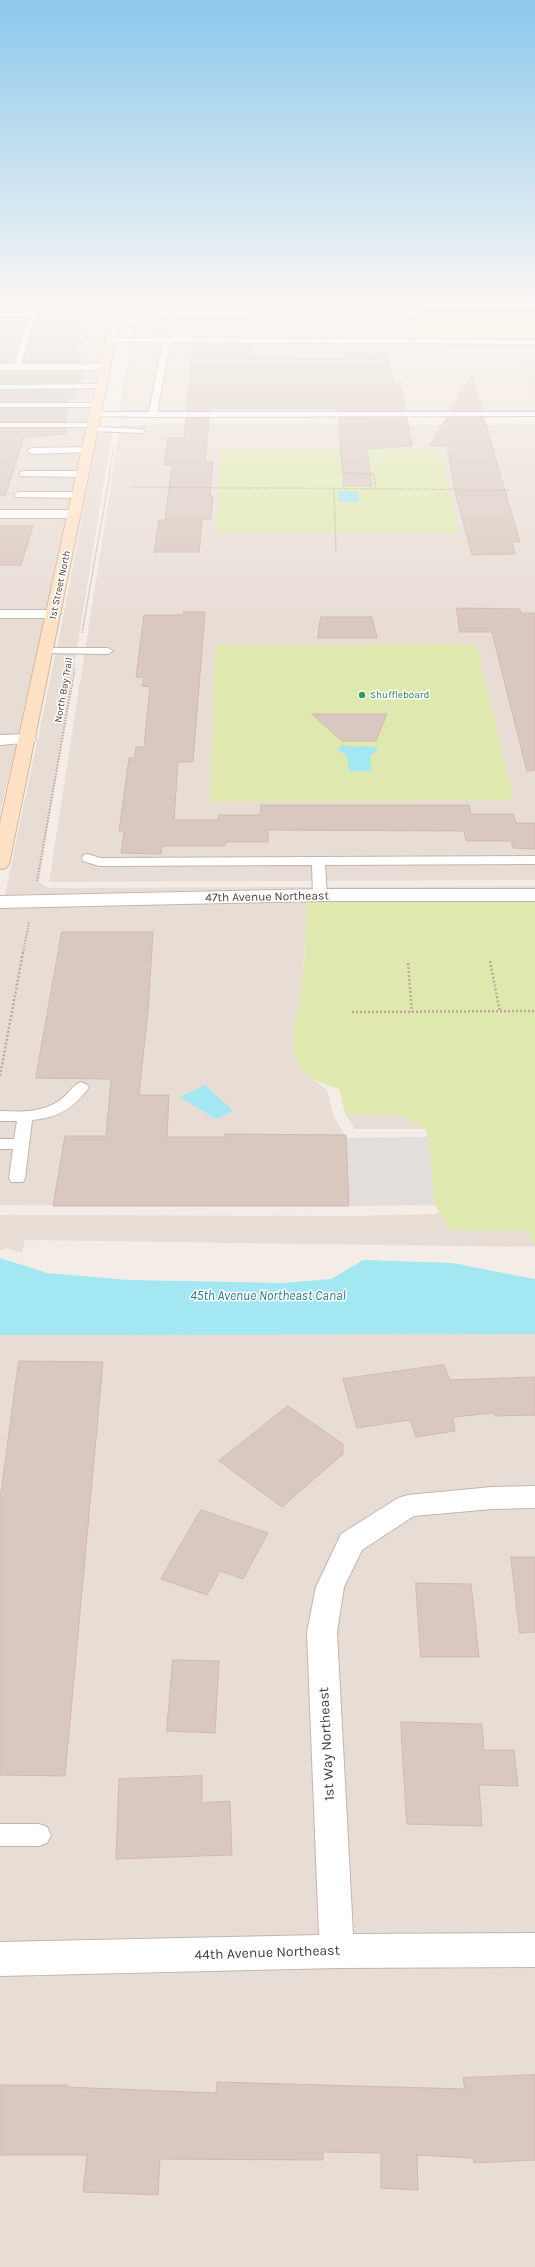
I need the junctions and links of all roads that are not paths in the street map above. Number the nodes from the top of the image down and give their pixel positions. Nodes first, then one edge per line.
1 (49, 412) edge
2 (95, 412) edge
3 (153, 412) edge
4 (535, 414) edge
5 (152, 415) junction
6 (94, 418) junction
7 (0, 425) edge
8 (141, 431) dead end
9 (88, 450) junction
10 (30, 451) dead end
11 (23, 474) dead end
12 (83, 474) junction
13 (18, 495) dead end
14 (79, 495) junction
15 (0, 514) edge
16 (75, 514) junction
17 (0, 614) edge
18 (54, 614) junction
19 (46, 651) junction
20 (108, 651) dead end
21 (0, 740) edge
22 (28, 740) junction
23 (88, 858) dead end
24 (535, 860) edge
25 (318, 862) junction
26 (0, 864) edge
27 (320, 895) junction
28 (535, 895) edge
29 (0, 902) edge
30 (81, 1087) dead end
31 (0, 1116) edge
32 (25, 1117) junction
33 (0, 1144) edge
34 (22, 1144) junction
35 (17, 1178) dead end
36 (535, 1497) edge
37 (0, 1835) edge
38 (39, 1835) dead end
39 (535, 1950) edge
40 (337, 1951) junction
41 (0, 1959) edge

1 - 6 lane
2 - 6 street, 1st Street North
3 - 5 lane
4 - 5 lane
5 - 6 lane
6 - 7 lane
6 - 8 lane
6 - 9 street, 1st Street North
9 - 10 lane
9 - 12 street, 1st Street North
11 - 12 lane
12 - 14 street, 1st Street North
13 - 14 lane
14 - 16 street, 1st Street North
15 - 16 street
16 - 18 street, 1st Street North
17 - 18 street
18 - 19 street, 1st Street North
19 - 20 lane
19 - 22 street, 1st Street North
21 - 22 street
22 - 26 street, 1st Street North
23 - 25 lane
24 - 25 lane
25 - 27 lane
27 - 28 street, 47th Avenue Northeast
27 - 29 street, 47th Avenue Northeast
30 - 32 lane
31 - 32 lane
32 - 34 lane
33 - 34 lane
34 - 35 lane
36 - 40 street, 1st Way Northeast
37 - 38 lane
39 - 40 street, 44th Avenue Northeast
40 - 41 street, 44th Avenue Northeast

